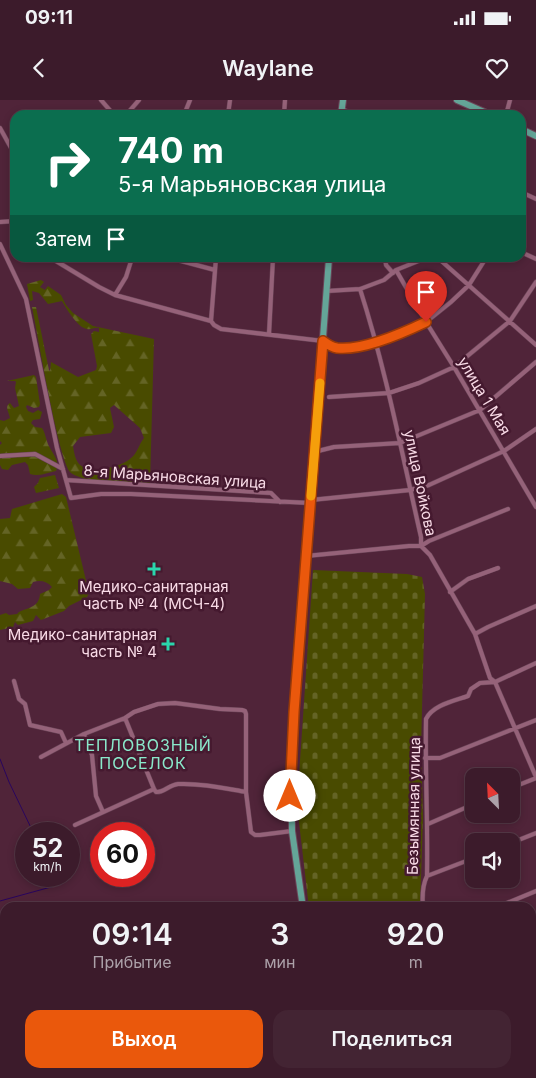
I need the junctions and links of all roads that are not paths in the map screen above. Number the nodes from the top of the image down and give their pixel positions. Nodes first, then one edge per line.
1 (101, 100) edge
2 (139, 100) edge
3 (457, 100) edge
4 (110, 110) edge
5 (130, 110) edge
6 (479, 110) edge
7 (0, 128) edge
8 (10, 146) edge
9 (0, 244) edge
10 (58, 262) edge
11 (131, 262) edge
12 (185, 262) edge
13 (216, 262) edge
14 (273, 262) edge
15 (329, 262) edge
16 (386, 262) edge
17 (416, 262) edge
18 (442, 262) edge
19 (484, 262) edge
20 (215, 270) junction
21 (394, 271) junction
22 (536, 282) edge
23 (469, 286) junction
24 (360, 289) junction
25 (326, 291) junction
26 (115, 294) junction
27 (211, 321) junction
28 (510, 321) junction
29 (426, 322) junction
30 (269, 334) junction
31 (323, 341) junction
32 (376, 341) junction
33 (536, 345) edge
34 (536, 362) edge
35 (454, 367) junction
36 (389, 393) junction
37 (329, 397) dead end
38 (480, 410) junction
39 (536, 429) edge
40 (400, 443) junction
41 (504, 451) junction
42 (314, 452) junction
43 (0, 456) edge
44 (63, 469) junction
45 (66, 480) junction
46 (410, 490) junction
47 (536, 494) edge
48 (530, 498) junction
49 (280, 502) junction
50 (310, 502) junction
51 (536, 507) edge
52 (508, 510) dead end
53 (421, 546) junction
54 (306, 556) junction
55 (498, 568) dead end
56 (450, 592) junction
57 (536, 606) edge
58 (475, 634) junction
59 (536, 664) edge
60 (489, 674) junction
61 (14, 681) dead end
62 (484, 681) junction
63 (494, 682) junction
64 (125, 718) junction
65 (536, 720) edge
66 (515, 729) junction
67 (84, 734) junction
68 (66, 743) junction
69 (41, 757) dead end
70 (425, 758) junction
71 (536, 777) edge
72 (520, 784) edge
73 (154, 789) junction
74 (246, 792) junction
75 (465, 808) edge
76 (104, 812) junction
77 (80, 823) edge
78 (428, 824) junction
79 (292, 831) junction
80 (536, 833) edge
81 (520, 839) edge
82 (465, 861) edge
83 (427, 876) junction
84 (536, 891) edge
85 (302, 902) edge
86 (423, 902) edge
87 (509, 902) edge

1 - 4 street
2 - 5 street
3 - 6 main road
7 - 8 street
9 - 44 street
10 - 26 street
11 - 26 street
12 - 20 street
13 - 20 street
14 - 30 street
15 - 25 main road
16 - 21 street, улица 1 Мая
17 - 21 street
18 - 23 street
19 - 23 street
20 - 27 street
21 - 24 street
21 - 29 street, улица 1 Мая
22 - 28 street
23 - 28 street
23 - 29 street
24 - 25 street
24 - 32 street, улица Войкова
25 - 31 main road
26 - 27 street
27 - 30 street
28 - 33 street
28 - 35 street
29 - 32 street
29 - 35 street, улица 1 Мая
30 - 31 street
31 - 32 street
31 - 42 main road
32 - 36 street, улица Войкова
34 - 38 street
35 - 36 street
35 - 38 street, улица 1 Мая
36 - 37 street
36 - 40 street, улица Войкова
38 - 40 street
38 - 41 street, улица 1 Мая
39 - 41 street, 8-я Марьяновская улица
40 - 42 street
40 - 46 street, улица Войкова
41 - 46 street, 8-я Марьяновская улица
41 - 48 street, улица 1 Мая
42 - 50 main road
43 - 44 street
44 - 45 street
45 - 49 street, 8-я Марьяновская улица
45 - 49 street, 8-я Марьяновская улица
46 - 50 street, 8-я Марьяновская улица
46 - 53 street, улица Войкова
47 - 48 street
48 - 51 street, улица 1 Мая
49 - 50 street, 8-я Марьяновская улица
50 - 54 main road
52 - 53 street
53 - 54 street
53 - 56 street, улица Войкова
54 - 79 main road
55 - 56 street
56 - 58 street, улица Войкова
57 - 58 street
58 - 60 street, улица Войкова
59 - 63 street
60 - 62 street
60 - 63 street, улица Войкова
61 - 68 street
62 - 63 street
62 - 70 street, Безымянная улица
63 - 66 street, улица Войкова
64 - 67 street
64 - 73 street
64 - 74 street
65 - 66 street
66 - 70 street
66 - 71 street, улица Войкова
67 - 68 street
67 - 76 street
68 - 69 street
70 - 78 street, Безымянная улица
71 - 72 street
73 - 74 street
73 - 76 street
74 - 79 street
75 - 78 street
76 - 77 street
78 - 83 street, Безымянная улица
79 - 85 main road
80 - 81 street
82 - 83 street
83 - 86 street, Безымянная улица
84 - 87 street

